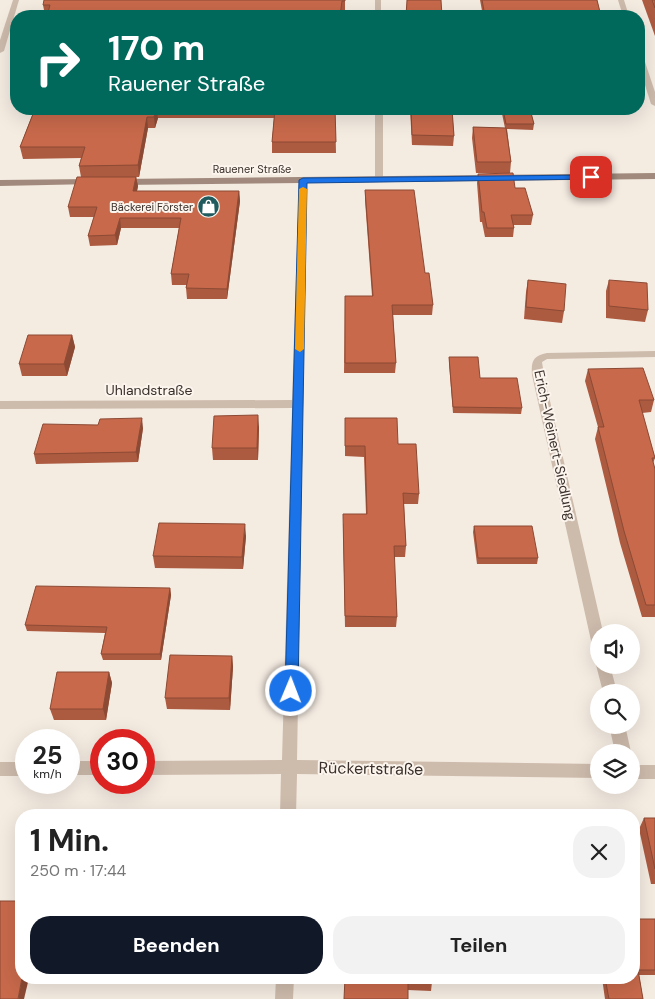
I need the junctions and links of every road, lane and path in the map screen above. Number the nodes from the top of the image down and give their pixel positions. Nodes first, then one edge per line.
1 (10, 19) edge
2 (0, 51) edge
3 (645, 74) edge
4 (655, 104) edge
5 (379, 115) edge
6 (655, 176) edge
7 (379, 179) junction
8 (303, 180) junction
9 (97, 182) edge
10 (107, 182) edge
11 (0, 183) edge
12 (655, 354) edge
13 (298, 404) junction
14 (0, 405) edge
15 (594, 624) edge
16 (290, 767) junction
17 (155, 768) edge
18 (0, 769) edge
19 (15, 769) edge
20 (590, 771) edge
21 (640, 772) edge
22 (655, 772) edge
23 (288, 809) edge
24 (284, 984) edge
25 (284, 999) edge

1 - 2 street
3 - 4 street
5 - 7 street
6 - 7 main road, Rauener Straße
7 - 8 main road, Rauener Straße
8 - 10 main road, Rauener Straße
8 - 13 street
9 - 11 main road
12 - 15 street, Erich-Weinert-Siedlung
13 - 14 street, Uhlandstraße
13 - 16 street
16 - 17 street, Rückertstraße
16 - 20 street, Rückertstraße
16 - 23 street
18 - 19 street
21 - 22 street
24 - 25 street

